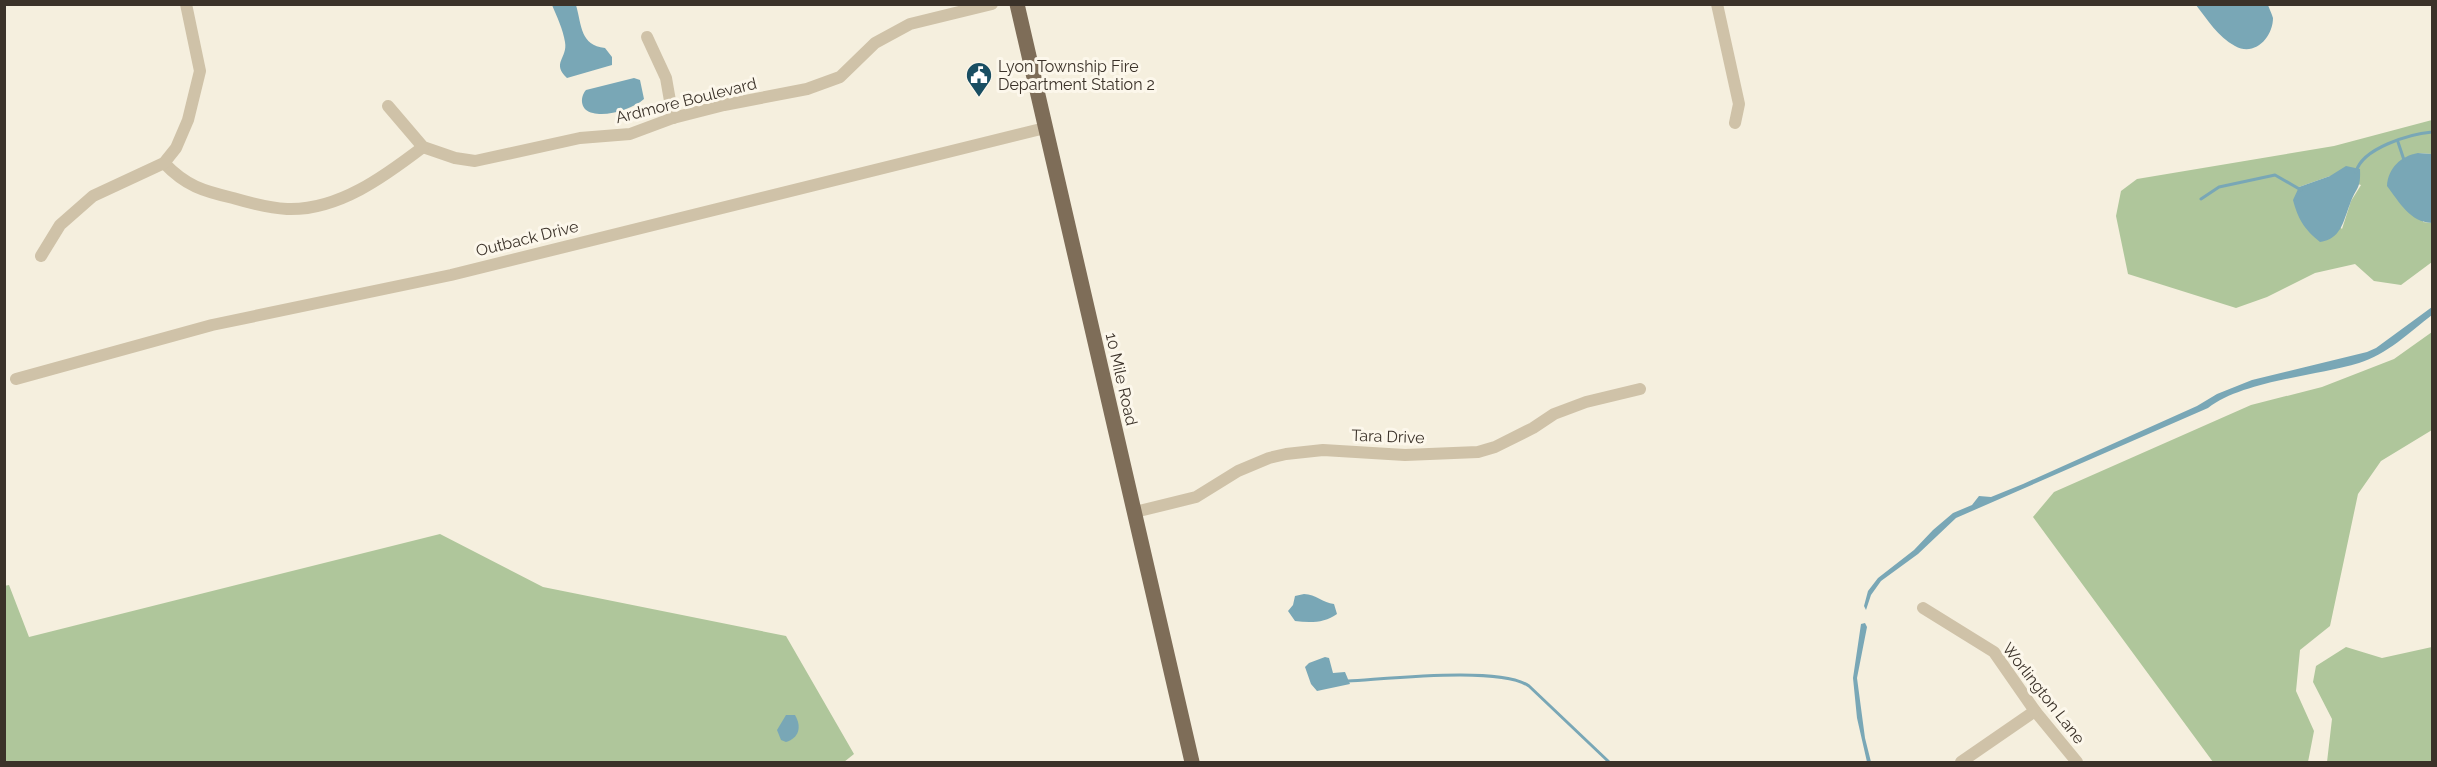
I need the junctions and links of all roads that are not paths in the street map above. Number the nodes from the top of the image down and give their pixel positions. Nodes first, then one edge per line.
1 (186, 4) edge
2 (992, 4) edge
3 (1017, 4) edge
4 (1717, 4) edge
5 (646, 37) dead end
6 (388, 106) dead end
7 (673, 118) junction
8 (1736, 123) dead end
9 (1045, 128) junction
10 (423, 147) junction
11 (164, 163) junction
12 (41, 256) dead end
13 (16, 379) dead end
14 (1640, 389) dead end
15 (1135, 512) junction
16 (1923, 608) dead end
17 (2035, 711) junction
18 (1192, 762) edge
19 (1961, 762) edge
20 (2077, 762) edge

1 - 11 street
2 - 7 street, Ardmore Boulevard
3 - 9 main road, 10 Mile Road
4 - 8 street
5 - 7 street
6 - 10 street
7 - 10 street, Ardmore Boulevard
9 - 13 street, Outback Drive
9 - 15 main road, 10 Mile Road
10 - 11 street
11 - 12 street
14 - 15 street, Tara Drive
15 - 18 main road, 10 Mile Road
16 - 17 street, Worlington Lane
17 - 19 street
17 - 20 street, Worlington Lane

